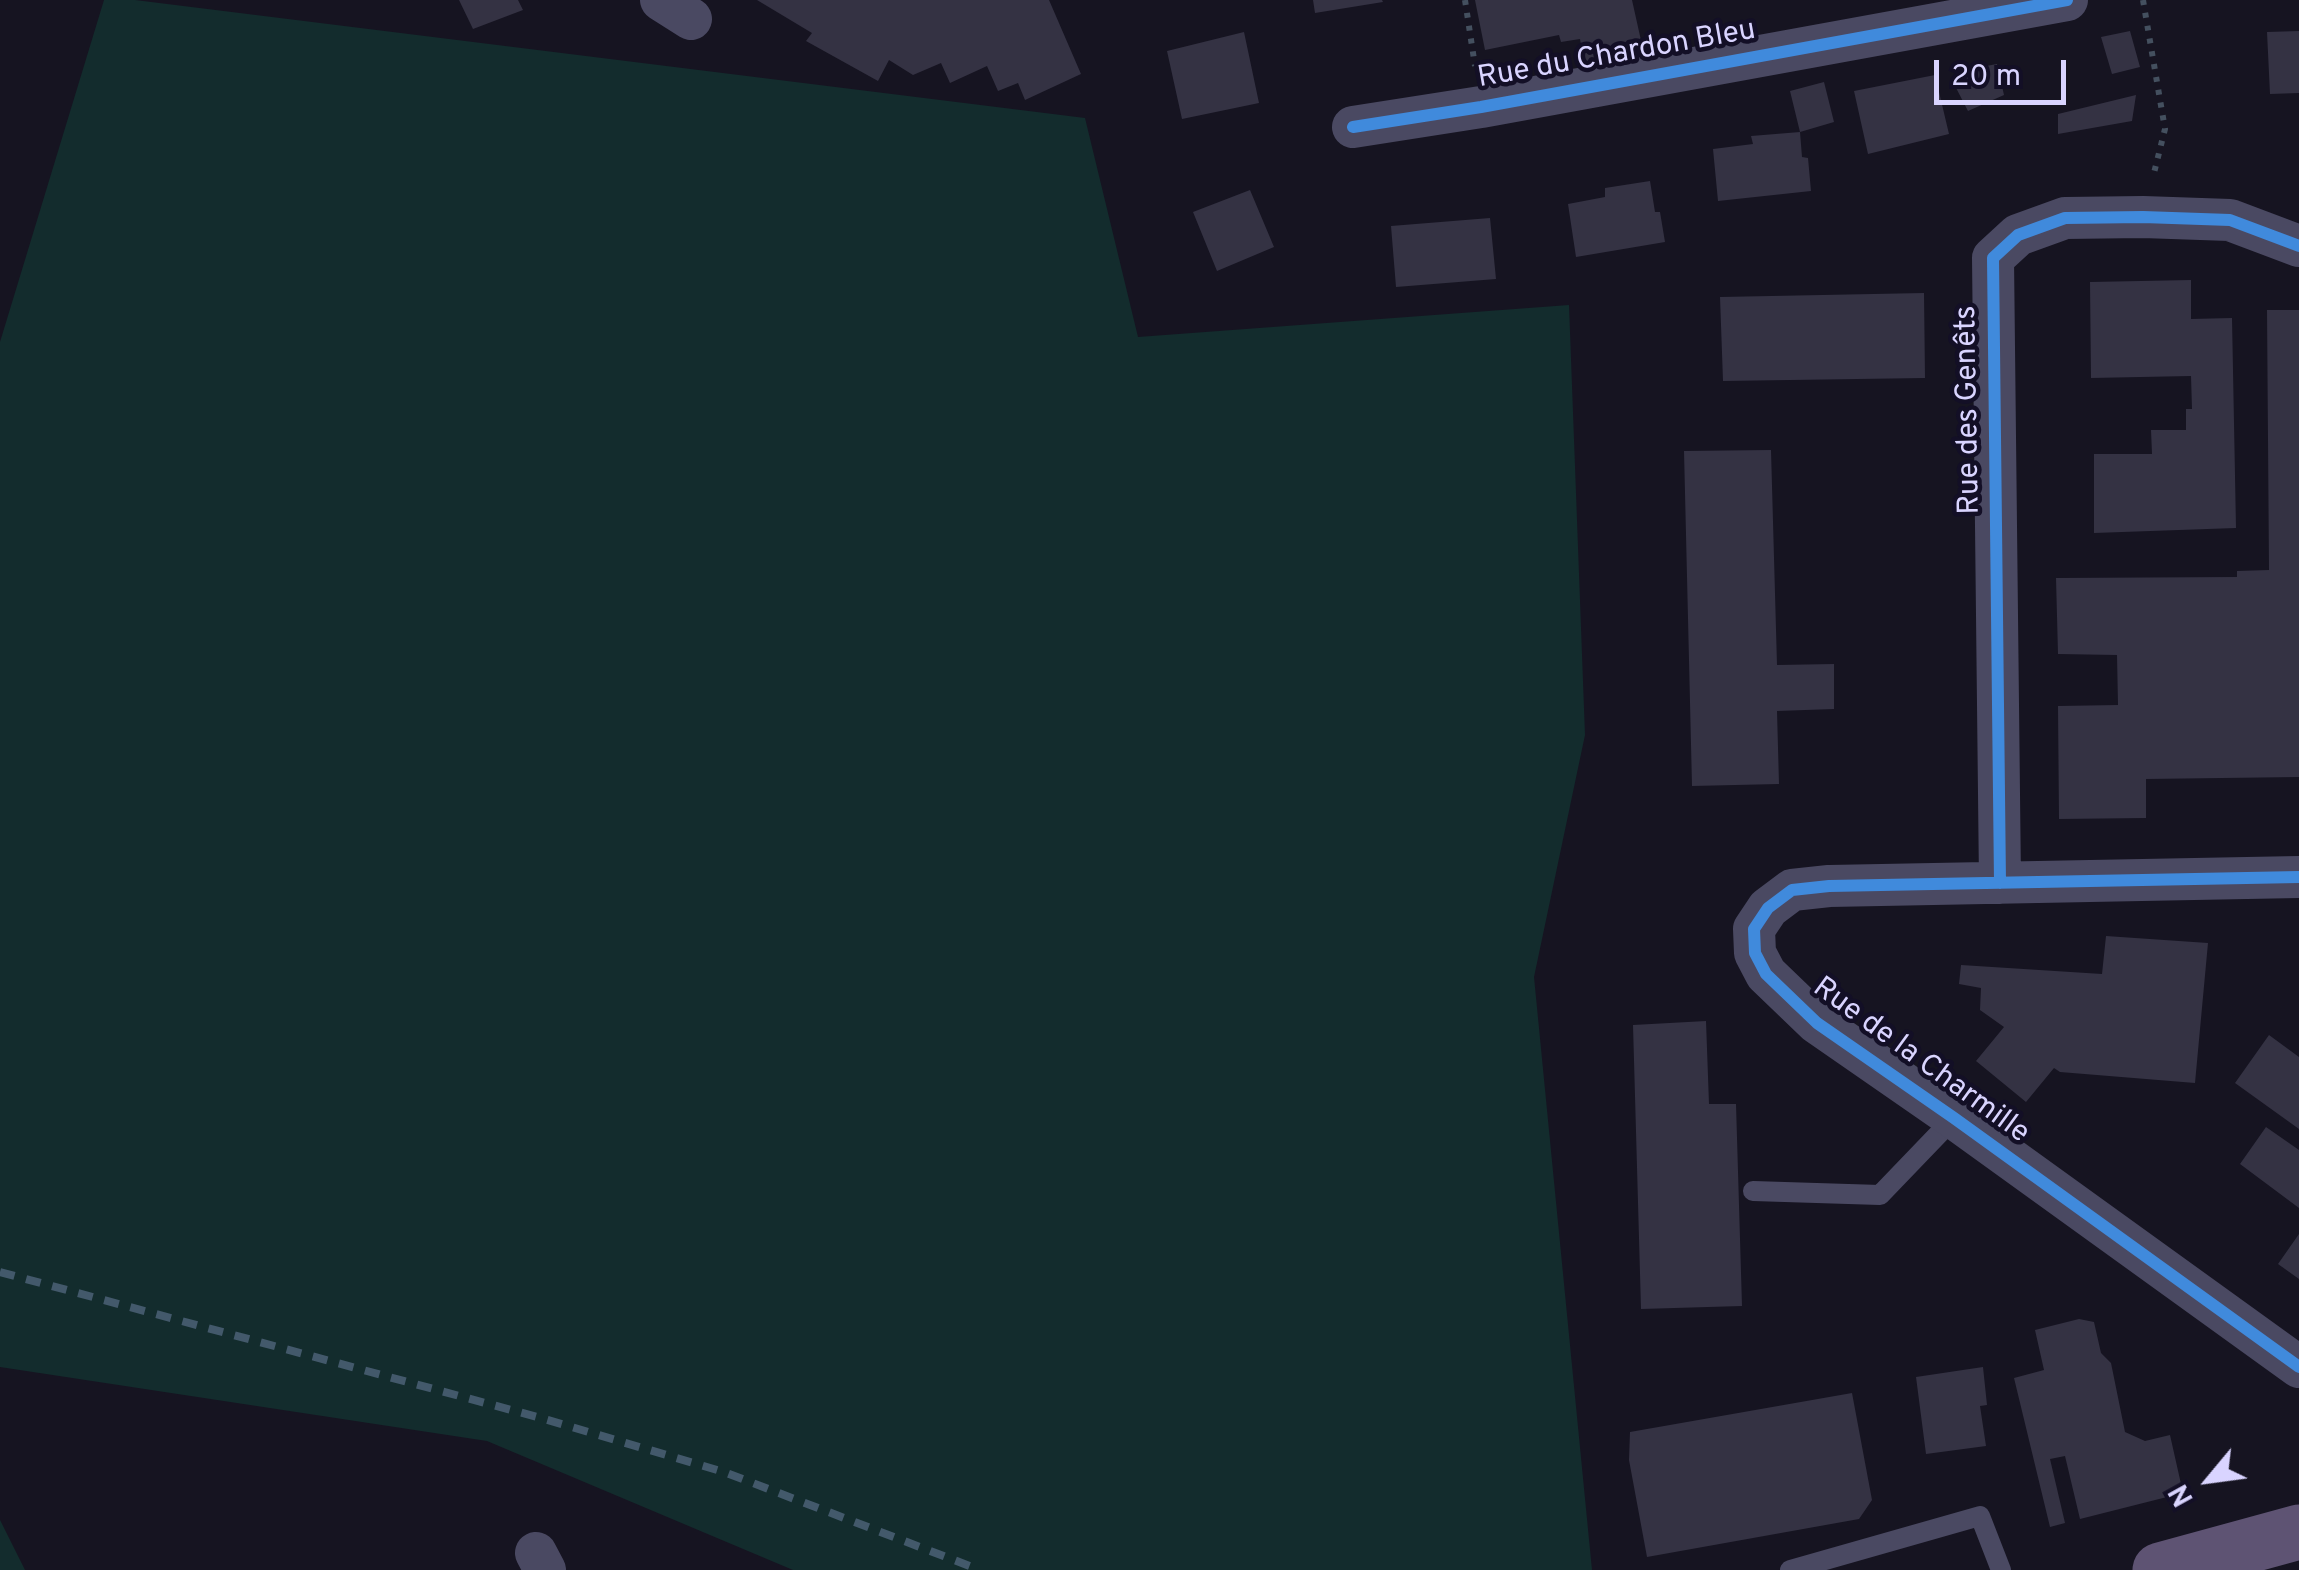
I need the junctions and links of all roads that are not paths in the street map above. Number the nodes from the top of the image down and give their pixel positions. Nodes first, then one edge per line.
1 (2067, 0) edge
2 (1353, 127) dead end
3 (2299, 246) edge
4 (2299, 877) edge
5 (2000, 883) junction
6 (1954, 1118) junction
7 (1754, 1190) dead end
8 (2299, 1368) edge
9 (2299, 1532) edge
10 (1790, 1570) edge
11 (2001, 1570) edge
12 (2160, 1570) edge

1 - 2 street, Rue du Chardon Bleu
3 - 5 street, Rue des Genêts
4 - 5 street, Rue de la Charmille
5 - 6 street, Rue de la Charmille
6 - 7 lane
6 - 8 street, Rue de la Charmille
9 - 12 main road
10 - 11 lane

